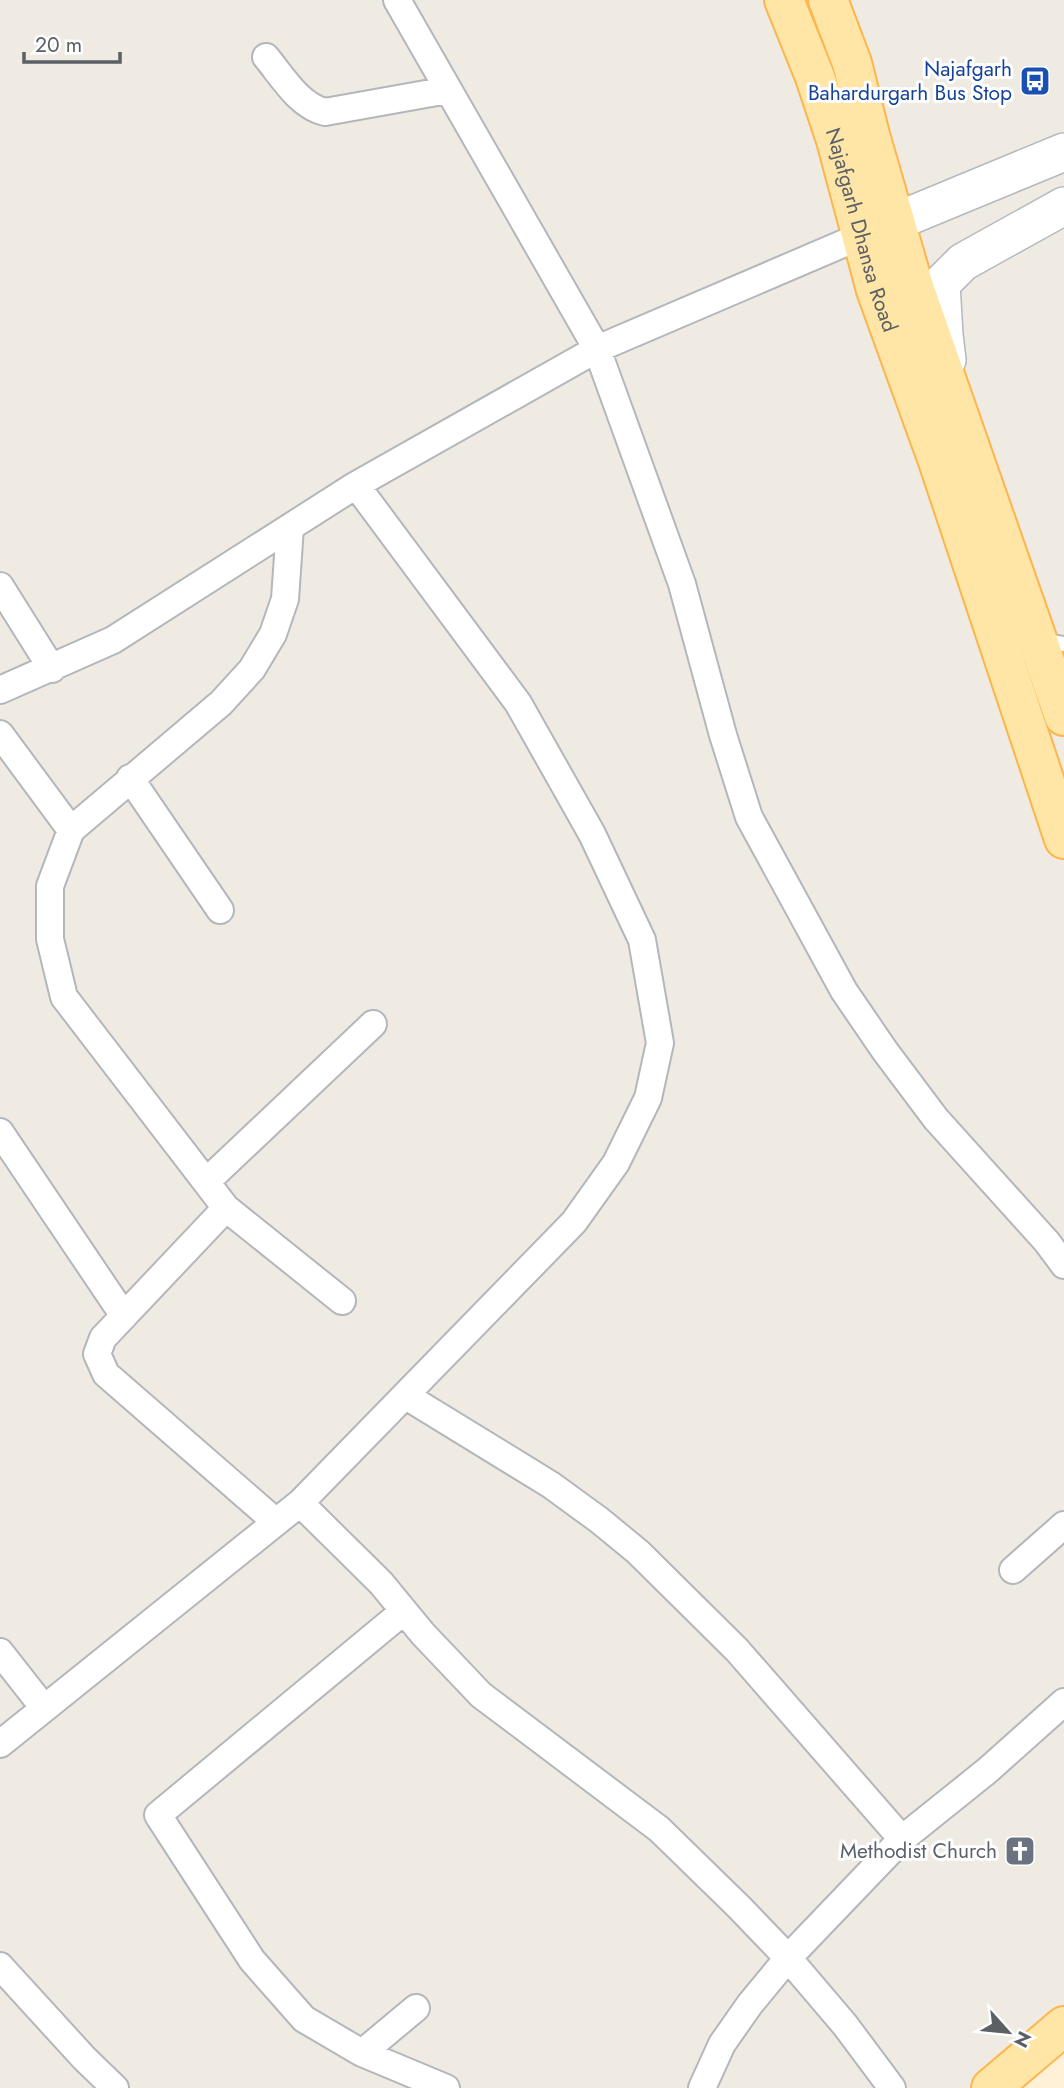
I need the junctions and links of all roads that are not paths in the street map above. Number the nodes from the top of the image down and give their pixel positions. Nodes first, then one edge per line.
1 (397, 0) edge
2 (784, 0) edge
3 (828, 0) edge
4 (266, 57) dead end
5 (448, 90) junction
6 (1064, 152) edge
7 (1064, 206) edge
8 (878, 230) junction
9 (597, 349) junction
10 (954, 400) junction
11 (356, 485) junction
12 (290, 527) junction
13 (0, 586) edge
14 (1051, 642) edge
15 (52, 669) junction
16 (0, 690) edge
17 (1064, 716) edge
18 (0, 734) edge
19 (130, 778) junction
20 (71, 830) junction
21 (1064, 839) edge
22 (220, 911) dead end
23 (373, 1024) dead end
24 (0, 1132) edge
25 (206, 1182) junction
26 (226, 1208) junction
27 (1064, 1265) edge
28 (342, 1301) dead end
29 (124, 1316) junction
30 (406, 1396) junction
31 (300, 1503) junction
32 (276, 1522) junction
33 (1064, 1525) edge
34 (1013, 1570) dead end
35 (404, 1611) junction
36 (0, 1652) edge
37 (1064, 1702) edge
38 (44, 1708) junction
39 (0, 1744) edge
40 (902, 1839) junction
41 (788, 1958) junction
42 (0, 1966) edge
43 (416, 2008) dead end
44 (1064, 2026) edge
45 (362, 2053) junction
46 (115, 2088) edge
47 (446, 2088) edge
48 (702, 2088) edge
49 (892, 2088) edge
50 (991, 2088) edge

1 - 5 street
2 - 8 main road, Najafgarh Dhansa Road
3 - 8 main road
4 - 5 street
5 - 9 street
6 - 8 main road
7 - 10 main road
8 - 9 street
8 - 10 main road, Najafgarh Dhansa Road
8 - 21 main road, Najafgarh Dhansa Road
9 - 11 street
9 - 27 street
10 - 14 main road, Najafgarh Dhansa Road
11 - 12 street
11 - 30 street
12 - 15 street
12 - 19 street
13 - 15 street
14 - 17 main road, Najafgarh Dhansa Road
15 - 16 street
18 - 20 street
19 - 20 street
19 - 22 street
20 - 25 street
23 - 25 street
24 - 29 street
25 - 26 street
26 - 28 street
26 - 29 street
29 - 32 street
30 - 31 street
30 - 40 street
31 - 32 street
31 - 35 street
32 - 38 street
33 - 34 street
35 - 41 street
35 - 45 street
36 - 38 street
37 - 40 street
38 - 39 street
40 - 41 street
41 - 48 street
41 - 49 street
42 - 46 street
43 - 45 street
44 - 50 main road
45 - 47 street

